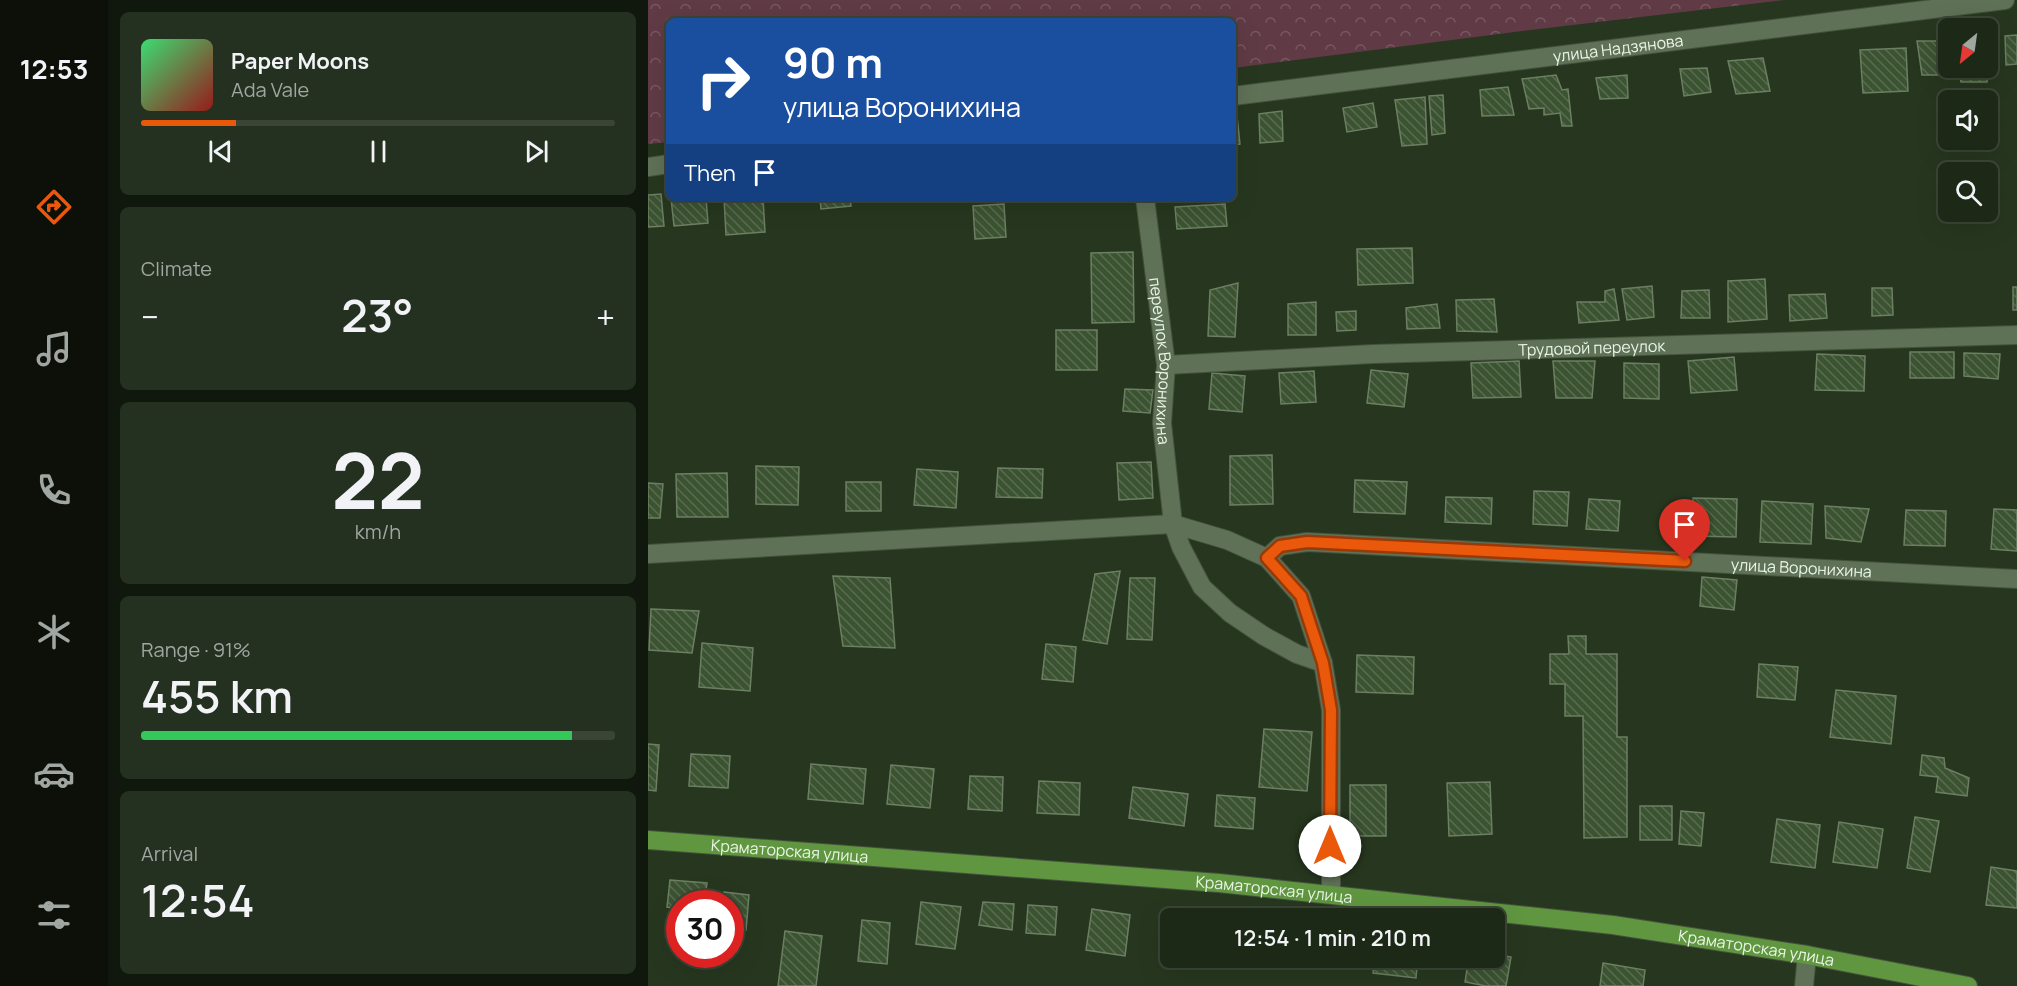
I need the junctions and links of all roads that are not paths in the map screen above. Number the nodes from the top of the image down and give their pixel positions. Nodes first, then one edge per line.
1 (2005, 0) edge
2 (1236, 96) edge
3 (666, 164) edge
4 (648, 166) edge
5 (1145, 201) edge
6 (2017, 335) edge
7 (1166, 365) junction
8 (1173, 524) junction
9 (648, 554) edge
10 (1267, 558) junction
11 (2017, 579) edge
12 (1323, 663) junction
13 (648, 840) edge
14 (1331, 894) junction
15 (1807, 955) junction
16 (1804, 986) edge
17 (1968, 986) edge

1 - 2 street, улица Надзянова
3 - 4 street
5 - 7 street, переулок Воронихина
6 - 7 street, Трудовой переулок
7 - 8 street, переулок Воронихина
8 - 9 street
8 - 10 street
8 - 12 street, переулок Воронихина
10 - 11 street, улица Воронихина
10 - 12 street
12 - 14 street
13 - 14 main road, Краматорская улица
14 - 15 main road, Краматорская улица
15 - 16 street
15 - 17 main road, Краматорская улица

